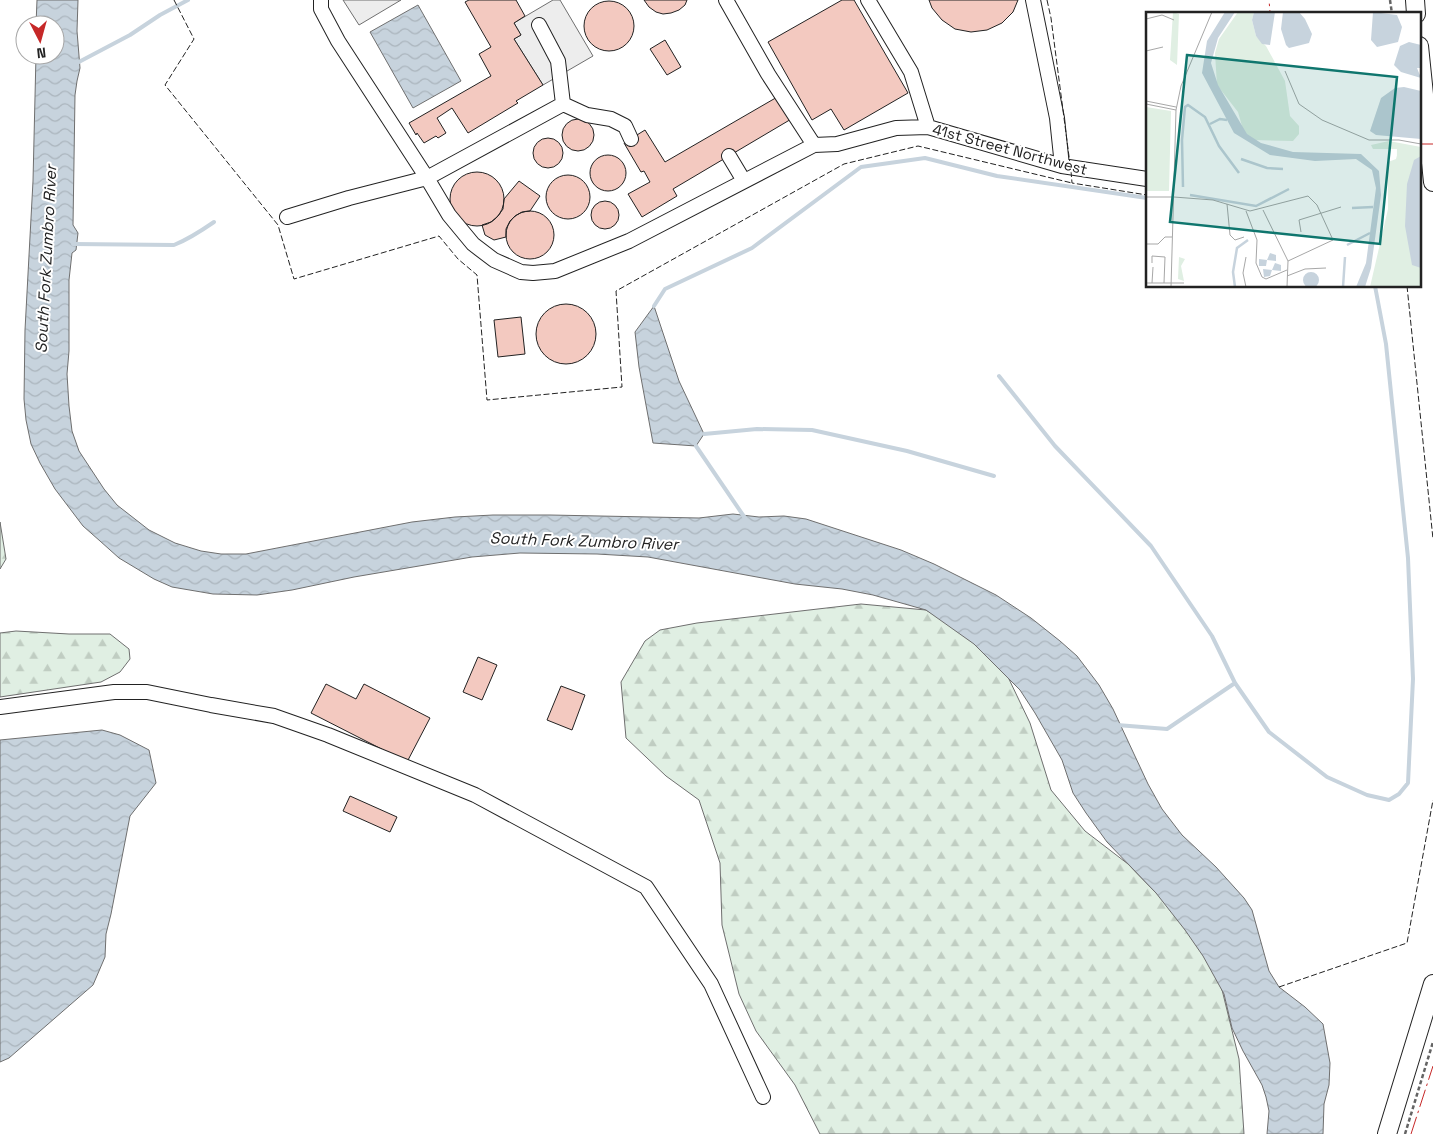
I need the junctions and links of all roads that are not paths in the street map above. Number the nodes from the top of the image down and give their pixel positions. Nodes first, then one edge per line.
1 (321, 0) edge
2 (726, 0) edge
3 (868, 0) edge
4 (1033, 0) edge
5 (539, 25) dead end
6 (1420, 58) edge
7 (563, 104) junction
8 (928, 126) junction
9 (631, 139) dead end
10 (814, 145) junction
11 (729, 156) dead end
12 (1062, 166) junction
13 (1429, 170) edge
14 (427, 178) junction
15 (1146, 179) edge
16 (744, 182) junction
17 (287, 217) dead end
18 (0, 707) edge
19 (1433, 984) edge
20 (763, 1097) dead end
21 (1387, 1134) edge

1 - 14 lane
2 - 10 lane
3 - 8 lane
4 - 12 lane
5 - 7 lane
6 - 13 main road
7 - 9 lane
7 - 14 lane
8 - 10 lane, 41st Street Northwest
8 - 12 lane, 41st Street Northwest
10 - 16 lane
11 - 16 lane
12 - 15 lane, 41st Street Northwest
14 - 16 lane
14 - 17 lane
18 - 20 lane
19 - 21 main road

